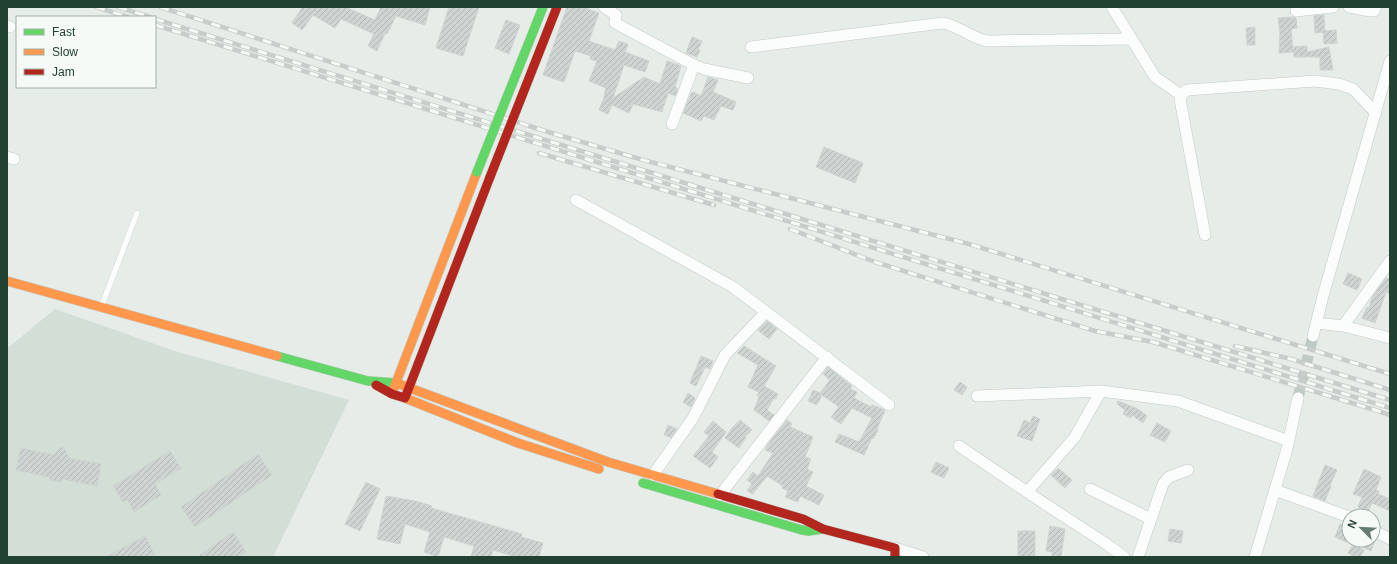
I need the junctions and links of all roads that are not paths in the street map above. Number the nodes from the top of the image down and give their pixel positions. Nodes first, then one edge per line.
1 (543, 7) edge
2 (557, 7) edge
3 (604, 7) edge
4 (1112, 7) edge
5 (1333, 7) edge
6 (1350, 7) edge
7 (1376, 7) edge
8 (1296, 11) dead end
9 (1131, 38) junction
10 (751, 47) dead end
11 (1390, 61) edge
12 (694, 65) junction
13 (748, 78) dead end
14 (1181, 95) junction
15 (1376, 113) junction
16 (672, 124) dead end
17 (576, 200) dead end
18 (137, 213) dead end
19 (1205, 235) dead end
20 (1390, 261) edge
21 (7, 281) edge
22 (100, 308) junction
23 (766, 312) junction
24 (1317, 323) junction
25 (1344, 326) junction
26 (1313, 336) tunnel mouth
27 (1390, 338) edge
28 (826, 356) junction
29 (368, 381) junction
30 (396, 383) junction
31 (409, 387) junction
32 (1101, 391) junction
33 (392, 394) junction
34 (977, 396) dead end
35 (405, 398) junction
36 (1298, 398) tunnel mouth
37 (889, 405) dead end
38 (1289, 441) junction
39 (959, 446) dead end
40 (1188, 470) dead end
41 (608, 472) dead end
42 (654, 475) junction
43 (638, 481) dead end
44 (1090, 489) dead end
45 (1275, 490) junction
46 (1027, 492) junction
47 (720, 495) junction
48 (1341, 515) edge
49 (1151, 519) junction
50 (823, 529) junction
51 (1381, 534) edge
52 (1390, 539) edge
53 (895, 552) edge
54 (923, 557) edge
55 (1124, 557) edge
56 (1138, 557) edge
57 (1255, 557) edge

1 - 30 main road, bridge
2 - 31 main road, bridge
3 - 12 street
4 - 9 street
5 - 8 street
6 - 7 street
9 - 10 street
9 - 14 street
11 - 15 street
12 - 13 street
12 - 16 street
14 - 15 street
14 - 19 street
15 - 24 street
17 - 23 street
18 - 22 lane
20 - 25 street
21 - 22 main road
22 - 29 main road
23 - 28 street
23 - 42 street
24 - 25 street
24 - 26 street
25 - 27 street
28 - 37 street
28 - 47 street
29 - 30 main road
29 - 33 main road
30 - 31 main road
30 - 33 main road
31 - 35 main road
31 - 42 main road
32 - 34 street
32 - 38 street
32 - 46 street
33 - 35 main road
35 - 41 main road
36 - 38 street
38 - 45 street
39 - 46 street
40 - 49 street
42 - 47 main road
43 - 50 main road
44 - 49 street
45 - 48 street
45 - 57 street
46 - 55 street
47 - 50 main road
49 - 56 street
50 - 53 main road
51 - 52 street
53 - 54 street

